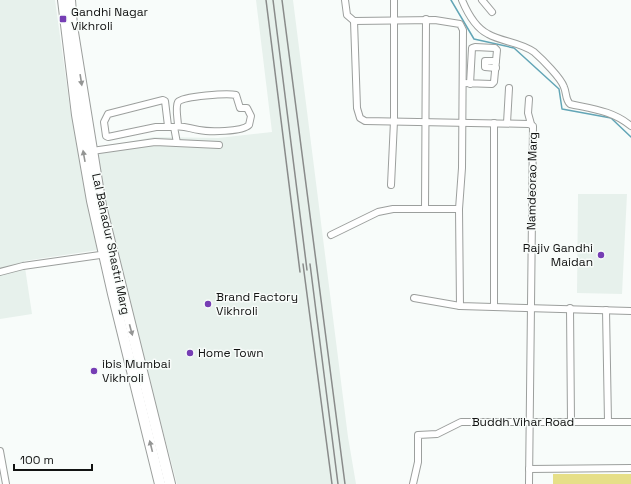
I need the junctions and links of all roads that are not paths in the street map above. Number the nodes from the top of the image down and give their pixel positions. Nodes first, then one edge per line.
1 (63, 0) edge
2 (70, 0) edge
3 (345, 0) edge
4 (394, 0) edge
5 (462, 0) edge
6 (482, 0) edge
7 (492, 12) dead end
8 (394, 19) junction
9 (426, 20) junction
10 (354, 21) junction
11 (69, 27) junction
12 (496, 61) junction
13 (496, 68) junction
14 (463, 83) junction
15 (470, 84) junction
16 (509, 88) dead end
17 (529, 99) dead end
18 (394, 121) junction
19 (426, 121) junction
20 (461, 122) junction
21 (494, 123) junction
22 (507, 124) junction
23 (531, 124) junction
24 (173, 126) junction
25 (631, 126) edge
26 (177, 142) junction
27 (219, 145) dead end
28 (92, 151) junction
29 (391, 185) dead end
30 (425, 209) junction
31 (459, 209) junction
32 (331, 235) dead end
33 (108, 254) junction
34 (0, 272) edge
35 (414, 298) dead end
36 (460, 306) junction
37 (494, 306) junction
38 (530, 307) junction
39 (570, 308) junction
40 (606, 310) junction
41 (631, 310) edge
42 (133, 356) junction
43 (530, 422) junction
44 (571, 422) junction
45 (608, 422) junction
46 (631, 422) edge
47 (0, 450) edge
48 (631, 468) edge
49 (529, 469) junction
50 (6, 484) edge
51 (160, 484) edge
52 (170, 484) edge
53 (413, 484) edge
54 (529, 484) edge

1 - 11 main road, Lal Bahadur Shastri Marg
2 - 11 main road, Lal Bahadur Shastri Marg
3 - 10 street, Namdeorao Marg
4 - 8 street
5 - 25 street
6 - 7 street
8 - 9 street
8 - 10 street
8 - 18 street
9 - 14 street
9 - 19 street
10 - 18 street, Namdeorao Marg
11 -> 28 main road, Lal Bahadur Shastri Marg
33 -> 11 main road, Lal Bahadur Shastri Marg
12 - 13 street
12 - 13 street
12 - 15 street
13 - 15 street
14 - 15 street
14 - 20 street
16 - 22 street
17 - 23 street
18 - 19 street, Namdeorao Marg
18 - 29 street
19 - 20 street, Namdeorao Marg
19 - 30 street
20 - 21 street, Namdeorao Marg
20 - 31 street
21 - 22 street, Namdeorao Marg
21 - 37 street
22 - 23 street, Namdeorao Marg
23 - 38 street, Namdeorao Marg
24 - 24 street
24 - 24 street
24 - 26 street
26 - 27 street
26 - 28 street
28 - 33 main road, Lal Bahadur Shastri Marg
30 - 31 street
30 - 32 street
31 - 36 street
33 - 34 street
33 - 42 main road, Lal Bahadur Shastri Marg
35 - 36 street
36 - 37 street
37 - 38 street
38 - 39 street
38 - 43 street, Namdeorao Marg
39 - 40 street
39 - 44 street
40 - 41 street
40 - 45 street
51 -> 42 main road, Lal Bahadur Shastri Marg
42 - 52 main road, Lal Bahadur Shastri Marg
43 - 44 street, Buddh Vihar Road
43 - 49 street, Namdeorao Marg
43 - 53 street, Buddh Vihar Road
44 - 45 street, Buddh Vihar Road
45 - 46 street, Buddh Vihar Road
47 - 50 street
48 - 49 street
49 - 54 street, Namdeorao Marg

